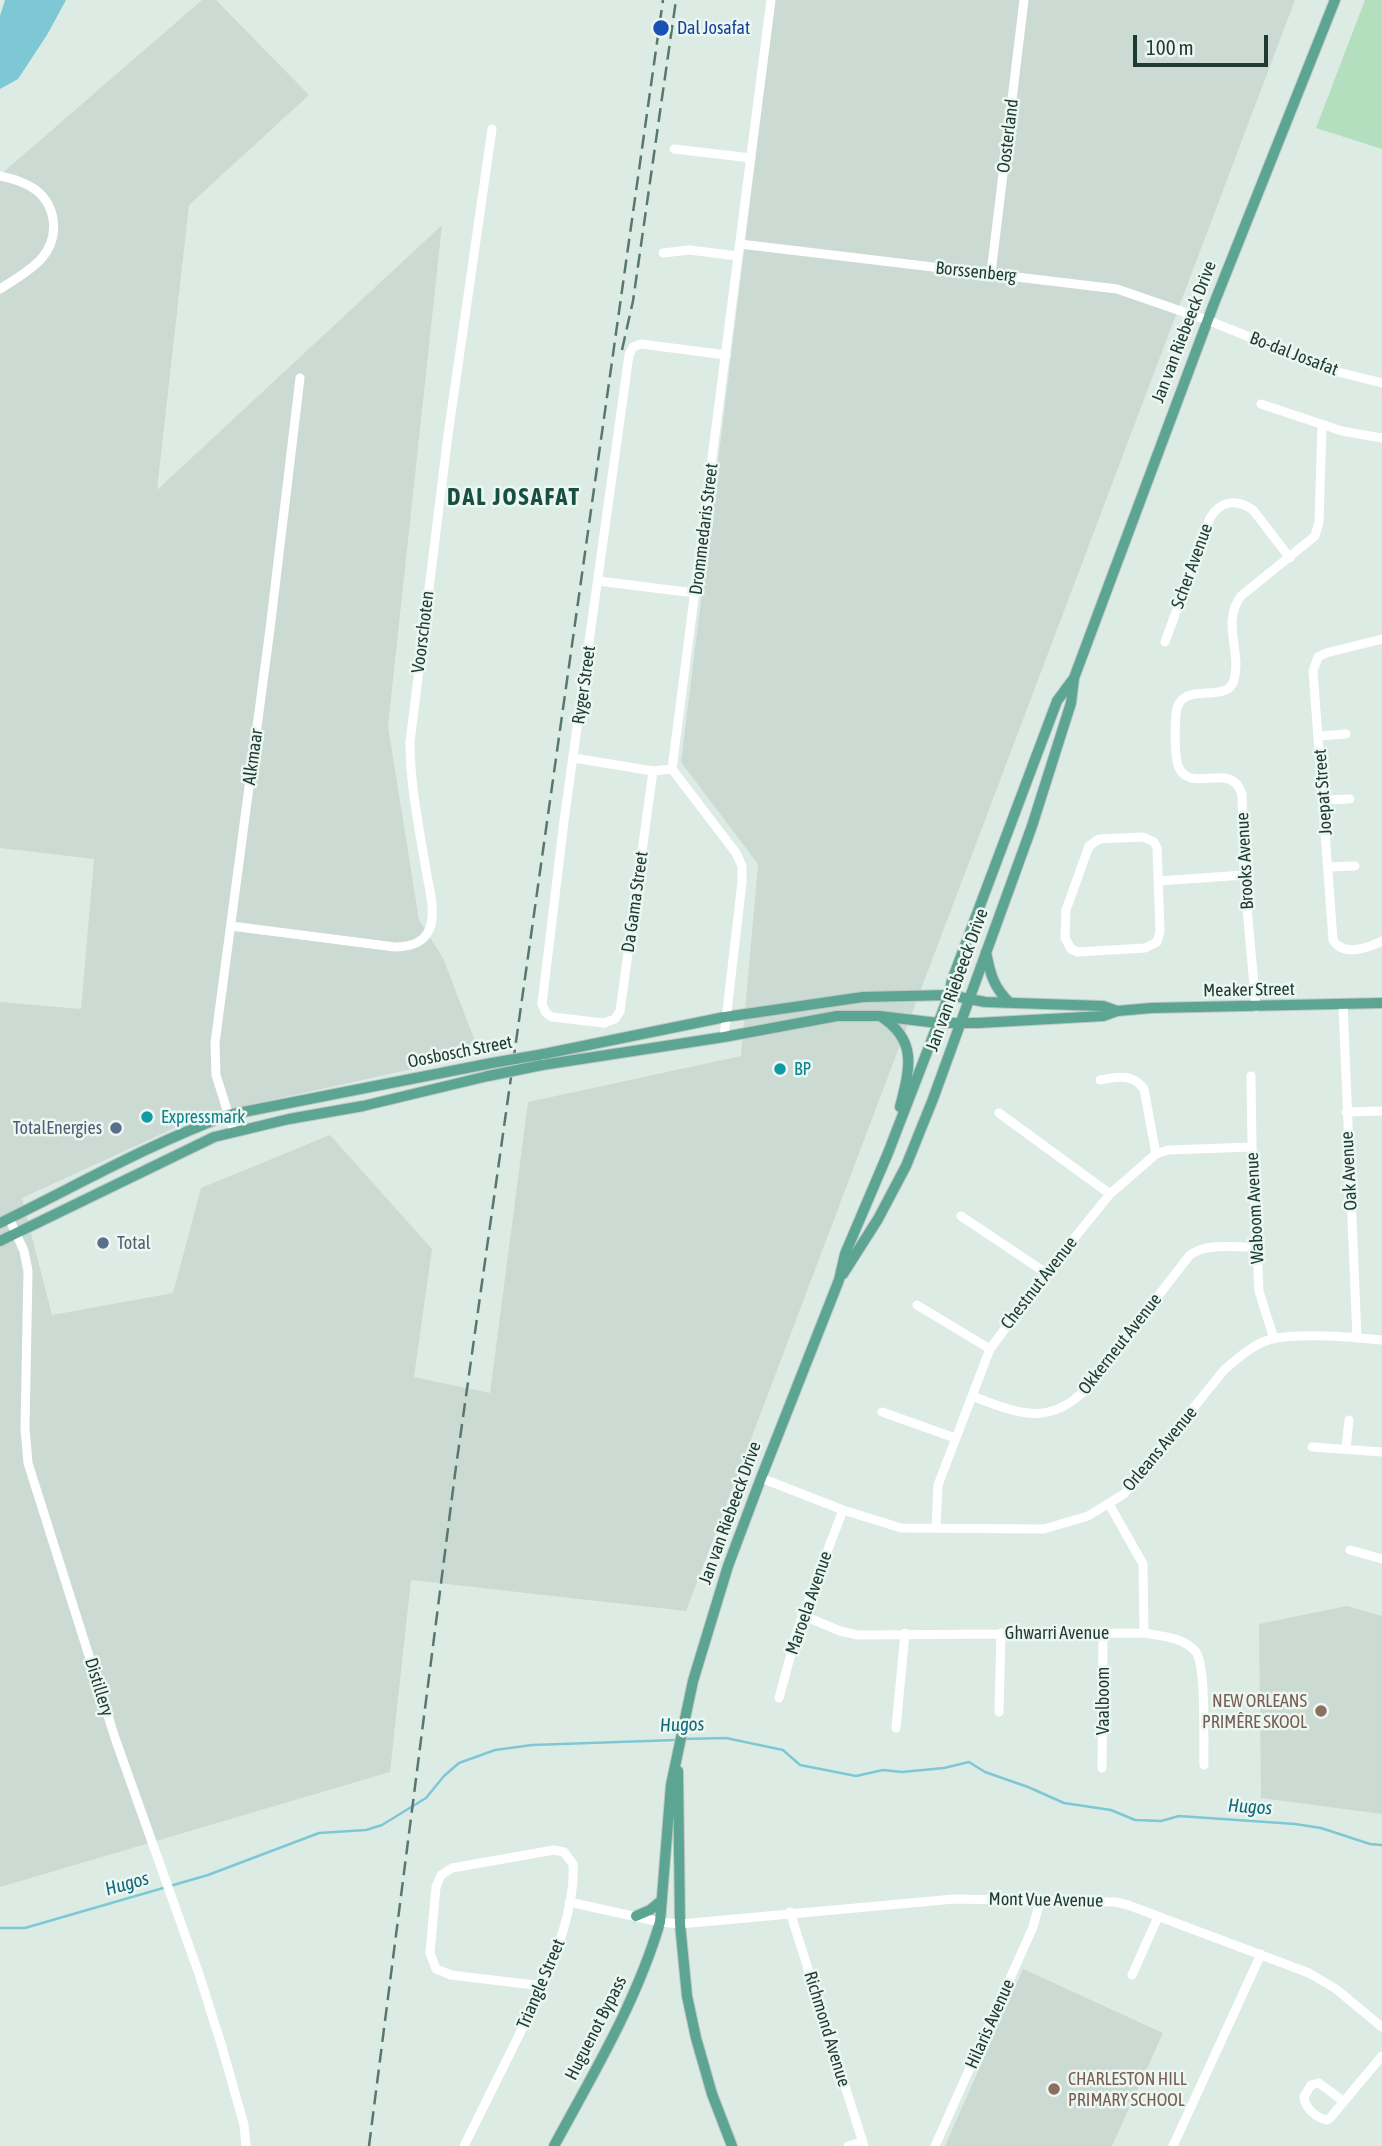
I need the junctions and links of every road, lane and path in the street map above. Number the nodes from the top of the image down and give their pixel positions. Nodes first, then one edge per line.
1 (771, 0) edge
2 (1024, 0) edge
3 (1335, 0) edge
4 (492, 130) dead end
5 (674, 149) dead end
6 (751, 158) junction
7 (0, 176) edge
8 (740, 244) junction
9 (663, 253) dead end
10 (738, 256) junction
11 (991, 273) junction
12 (0, 289) edge
13 (1207, 320) junction
14 (726, 355) junction
15 (300, 379) dead end
16 (1382, 383) edge
17 (1261, 404) dead end
18 (1322, 425) junction
19 (1382, 438) edge
20 (1290, 558) junction
21 (598, 581) junction
22 (695, 593) junction
23 (1382, 639) edge
24 (1165, 642) dead end
25 (1073, 678) junction
26 (1346, 734) dead end
27 (1319, 736) junction
28 (574, 758) junction
29 (672, 769) junction
30 (653, 771) junction
31 (1350, 799) dead end
32 (1323, 800) junction
33 (1355, 866) dead end
34 (1328, 867) junction
35 (1244, 875) junction
36 (1158, 881) junction
37 (231, 926) junction
38 (1382, 941) edge
39 (986, 950) junction
40 (949, 995) junction
41 (968, 999) junction
42 (1010, 1003) junction
43 (1382, 1003) edge
44 (1343, 1005) junction
45 (1256, 1007) junction
46 (1117, 1011) junction
47 (878, 1016) junction
48 (724, 1017) junction
49 (604, 1023) joint
50 (938, 1023) junction
51 (960, 1023) junction
52 (724, 1037) junction
53 (543, 1060) junction
54 (1251, 1076) dead end
55 (1100, 1080) dead end
56 (1382, 1111) edge
57 (1346, 1112) junction
58 (999, 1113) dead end
59 (229, 1115) junction
60 (234, 1132) junction
61 (1252, 1147) junction
62 (888, 1153) junction
63 (1156, 1154) junction
64 (1110, 1194) junction
65 (961, 1216) dead end
66 (5, 1220) edge
67 (17, 1234) junction
68 (0, 1241) edge
69 (1256, 1247) junction
70 (1046, 1273) junction
71 (839, 1280) junction
72 (917, 1305) dead end
73 (1357, 1338) junction
74 (1274, 1339) junction
75 (1382, 1340) edge
76 (990, 1349) junction
77 (972, 1396) junction
78 (882, 1412) dead end
79 (1349, 1420) dead end
80 (955, 1438) junction
81 (1312, 1447) dead end
82 (1346, 1449) junction
83 (1382, 1452) edge
84 (761, 1478) junction
85 (1109, 1504) junction
86 (843, 1510) junction
87 (936, 1528) junction
88 (1350, 1550) dead end
89 (1382, 1559) edge
90 (802, 1615) junction
91 (905, 1633) junction
92 (1001, 1633) junction
93 (1103, 1633) junction
94 (1144, 1633) junction
95 (779, 1698) dead end
96 (999, 1712) dead end
97 (896, 1728) dead end
98 (677, 1764) junction
99 (1204, 1765) dead end
100 (1102, 1768) dead end
101 (662, 1900) junction
102 (1040, 1901) junction
103 (569, 1902) junction
104 (790, 1912) junction
105 (636, 1916) junction
106 (1158, 1917) junction
107 (660, 1922) junction
108 (680, 1924) junction
109 (1261, 1954) junction
110 (1132, 1975) dead end
111 (543, 1986) junction
112 (1382, 2027) edge
113 (1382, 2056) edge
114 (1343, 2101) junction
115 (863, 2144) edge
116 (246, 2146) edge
117 (464, 2146) edge
118 (554, 2146) edge
119 (732, 2146) edge
120 (848, 2146) edge
121 (935, 2146) edge
122 (1173, 2146) edge

1 - 6 street, Drommedaris Street
2 - 11 street, Oosterland
3 - 13 main road, Jan van Riebeeck Drive
4 - 37 street, Voorschoten
5 - 6 street
6 - 8 street, Drommedaris Street
7 - 12 street
8 - 10 street, Drommedaris Street
8 - 11 street, Borssenberg
9 - 10 street
10 - 14 street, Drommedaris Street
11 - 13 street, Borssenberg
13 - 16 street, Bo-dal Josafat
13 - 25 main road, Jan van Riebeeck Drive
14 - 21 street, Ryger Street
14 - 22 street, Drommedaris Street
15 - 37 street, Alkmaar
17 - 18 street
18 - 19 street
18 - 20 street, Brooks Avenue
20 - 24 street, Scher Avenue
20 - 35 street, Brooks Avenue
21 - 22 street
21 - 28 street, Ryger Street
22 - 29 street, Drommedaris Street
23 - 27 street, Joepat Street
25 - 39 main road, Jan van Riebeeck Drive
25 - 40 main road, Jan van Riebeeck Drive
26 - 27 street
27 - 32 street, Joepat Street
28 - 30 street
28 - 49 street, Ryger Street
29 - 30 street
29 - 48 street
30 - 49 street, Da Gama Street
31 - 32 street
32 - 34 street, Joepat Street
33 - 34 street
34 - 38 street, Joepat Street
35 - 36 street
35 - 45 street, Brooks Avenue
36 - 36 street
37 - 59 street, Alkmaar
39 - 41 main road, Jan van Riebeeck Drive
39 - 42 main road
40 - 41 main road, Meaker Street
40 - 48 main road, Oosbosch Street
40 - 50 main road, Jan van Riebeeck Drive
41 - 42 main road, Meaker Street
41 - 51 main road, Jan van Riebeeck Drive
42 - 46 main road, Meaker Street
43 - 44 main road, Meaker Street
44 - 45 main road, Meaker Street
44 - 57 street, Oak Avenue
45 - 46 main road, Meaker Street
46 - 51 main road, Meaker Street
47 - 50 main road, Oosbosch Street
47 - 52 main road, Oosbosch Street
47 - 62 main road
48 - 52 street
48 - 53 main road, Oosbosch Street
50 - 51 main road, Meaker Street
50 - 62 main road, Jan van Riebeeck Drive
51 - 71 main road, Jan van Riebeeck Drive
52 - 53 main road, Oosbosch Street
53 - 59 main road, Oosbosch Street, bridge
53 - 60 main road, Oosbosch Street, bridge
54 - 61 street, Waboom Avenue
55 - 63 street
56 - 57 street
57 - 73 street, Oak Avenue
58 - 64 street
59 - 60 street, Alkmaar
59 - 66 main road, Oosbosch Street
60 - 67 main road, Oosbosch Street
61 - 63 street
61 - 69 street, Waboom Avenue
62 - 71 main road, Jan van Riebeeck Drive
63 - 64 street, Chestnut Avenue
64 - 70 street, Chestnut Avenue
65 - 70 street
66 - 67 street, Distillery
67 - 68 main road, Oosbosch Street
67 - 116 street, Distillery
69 - 74 street, Waboom Avenue
69 - 77 street, Okkerneut Avenue
70 - 76 street, Chestnut Avenue
71 - 84 main road, Jan van Riebeeck Drive
72 - 76 street
73 - 74 street, Orleans Avenue
73 - 75 street, Orleans Avenue
74 - 85 street, Orleans Avenue
76 - 77 street, Chestnut Avenue
77 - 80 street, Chestnut Avenue
78 - 80 street
79 - 82 street
80 - 87 street, Chestnut Avenue
81 - 82 street
82 - 83 street
84 - 86 street, Orleans Avenue
84 - 98 main road, Jan van Riebeeck Drive
85 - 87 street, Orleans Avenue
85 - 94 street
86 - 87 street, Orleans Avenue
86 - 90 street, Maroela Avenue
88 - 89 street
90 - 91 street, Ghwarri Avenue
90 - 95 street, Maroela Avenue
91 - 92 street, Ghwarri Avenue
91 - 97 street
92 - 93 street, Ghwarri Avenue
92 - 96 street
93 - 94 street, Ghwarri Avenue
93 - 100 street, Vaalboom
94 - 99 street, Ghwarri Avenue
98 - 101 main road, Jan van Riebeeck Drive
98 - 108 main road, Jan van Riebeeck Drive
101 - 105 main road
101 - 107 main road, Jan van Riebeeck Drive
102 - 104 street, Mont Vue Avenue
102 - 106 street, Mont Vue Avenue
102 - 121 street, Hilaris Avenue
103 - 105 street
103 - 111 street, Triangle Street
103 - 111 street
104 - 108 street, Mont Vue Avenue
104 - 115 street, Richmond Avenue
105 - 107 street
106 - 109 street, Mont Vue Avenue
106 - 110 street
107 - 108 street, Mont Vue Avenue
107 - 118 main road, Huguenot Bypass
108 - 119 main road, Jan van Riebeeck Drive
109 - 112 street, Mont Vue Avenue
109 - 122 street
111 - 117 street, Triangle Street
113 - 114 street
114 - 114 street
115 - 120 street

